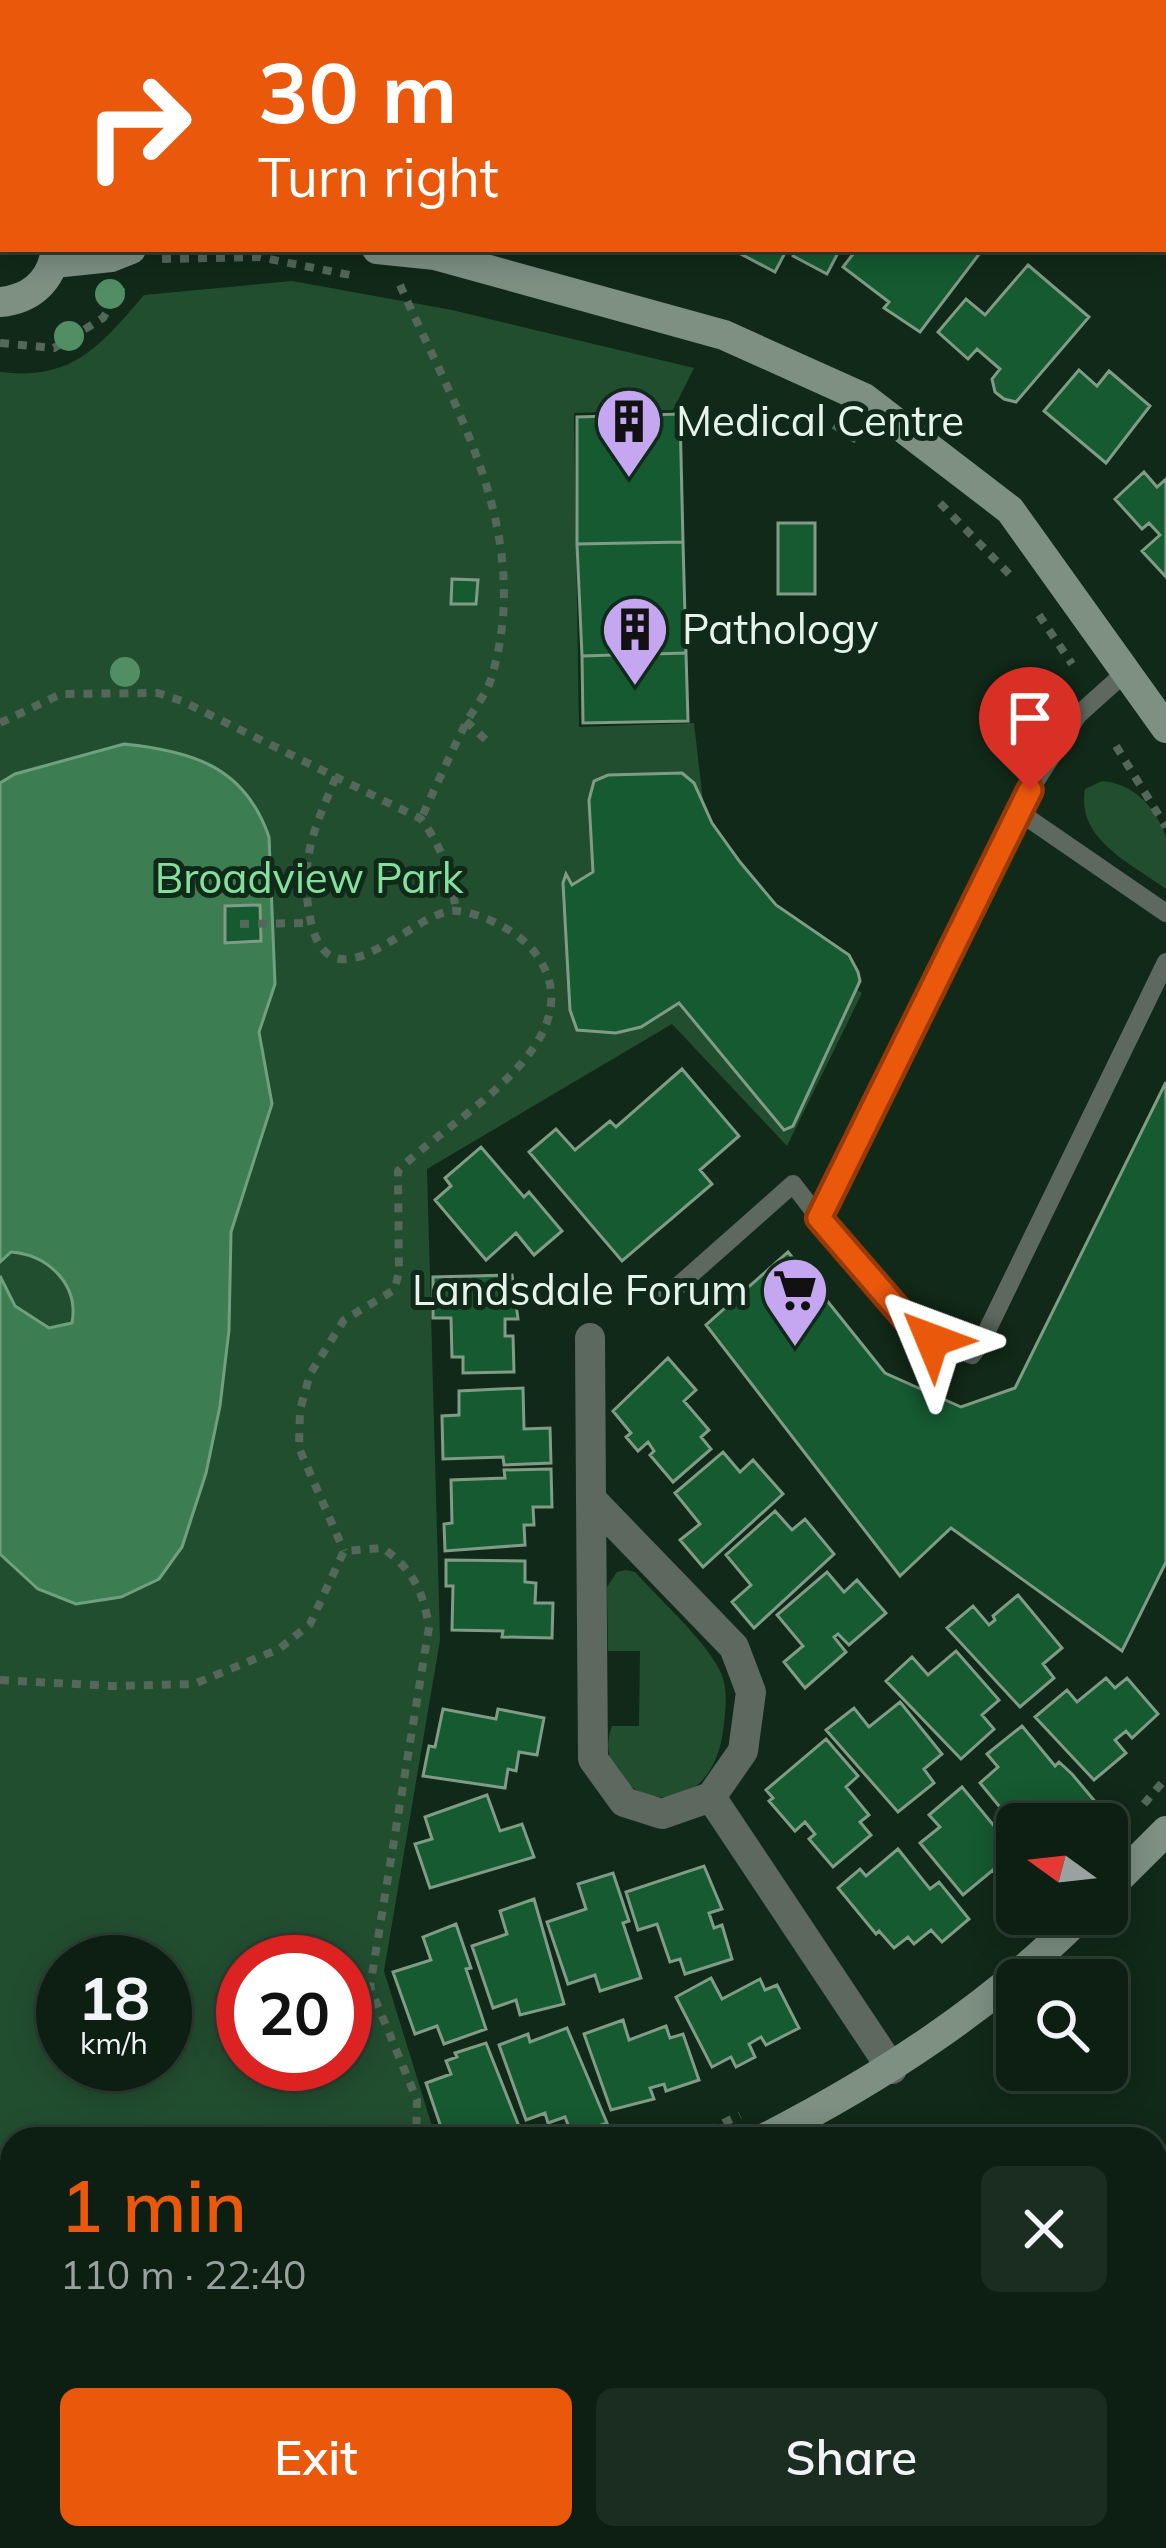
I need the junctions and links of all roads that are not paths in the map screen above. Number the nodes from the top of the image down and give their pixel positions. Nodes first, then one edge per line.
1 (436, 252) edge
2 (134, 255) edge
3 (55, 256) edge
4 (0, 302) edge
5 (1127, 670) junction
6 (1166, 728) edge
7 (1019, 812) junction
8 (1166, 913) edge
9 (1166, 962) edge
10 (819, 1218) junction
11 (661, 1301) dead end
12 (590, 1338) dead end
13 (591, 1498) junction
14 (711, 1797) junction
15 (1166, 1831) edge
16 (1128, 1869) edge
17 (1062, 1935) edge
18 (892, 2068) junction
19 (785, 2127) edge

1 - 5 street
2 - 3 street
3 - 4 street
5 - 6 street
5 - 7 lane
7 - 8 lane
7 - 10 lane
9 - 10 lane
10 - 11 lane
12 - 13 street
13 - 14 street
13 - 14 street
14 - 18 street
15 - 16 street
17 - 18 street
18 - 19 street

